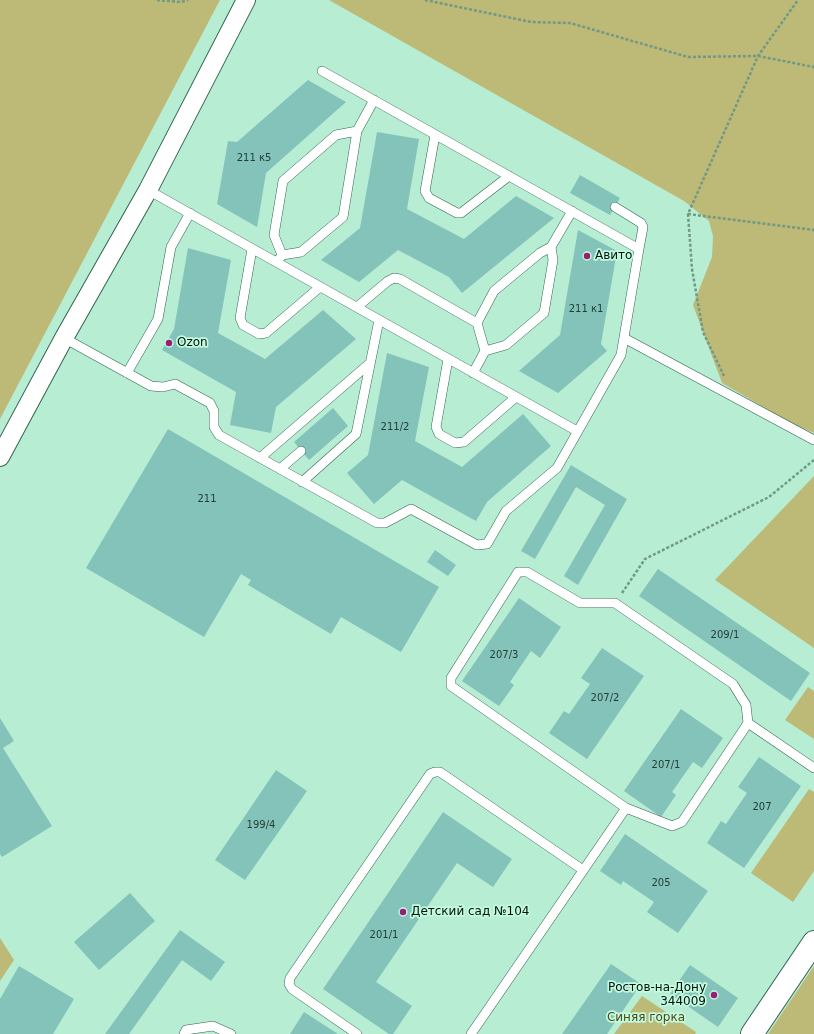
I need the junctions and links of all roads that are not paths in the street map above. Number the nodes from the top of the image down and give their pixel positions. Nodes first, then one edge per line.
1 (246, 0) edge
2 (322, 71) dead end
3 (374, 100) junction
4 (357, 130) junction
5 (435, 134) junction
6 (509, 176) junction
7 (148, 190) junction
8 (615, 207) dead end
9 (572, 211) junction
10 (190, 213) junction
11 (551, 247) junction
12 (252, 249) junction
13 (639, 249) junction
14 (280, 259) junction
15 (320, 287) junction
16 (356, 307) junction
17 (379, 320) junction
18 (477, 323) junction
19 (64, 338) junction
20 (624, 338) junction
21 (485, 351) junction
22 (448, 359) junction
23 (370, 363) junction
24 (127, 373) junction
25 (473, 373) junction
26 (516, 397) junction
27 (577, 431) junction
28 (814, 440) edge
29 (301, 451) dead end
30 (0, 457) edge
31 (260, 458) junction
32 (280, 469) junction
33 (302, 482) junction
34 (748, 723) junction
35 (813, 764) edge
36 (626, 808) junction
37 (583, 870) junction
38 (814, 942) edge
39 (184, 1034) edge
40 (231, 1034) edge
41 (357, 1034) edge
42 (470, 1034) edge
43 (752, 1034) edge

1 - 7 street
2 - 3 lane
3 - 4 lane
3 - 5 lane
4 - 14 lane
4 - 14 lane
5 - 6 lane
5 - 6 lane
6 - 9 lane
7 - 10 lane
7 - 19 street
8 - 13 lane
9 - 11 lane
9 - 13 lane
10 - 12 lane
10 - 24 lane
11 - 18 lane
11 - 21 lane
12 - 14 lane
12 - 15 lane
13 - 20 lane
14 - 15 lane
15 - 16 lane
16 - 17 lane
16 - 18 lane
17 - 22 lane
17 - 23 lane
18 - 21 lane
19 - 24 lane
19 - 30 street
20 - 27 lane
20 - 28 lane
21 - 25 lane
22 - 25 lane
22 - 26 lane
23 - 31 lane
23 - 33 lane
24 - 31 lane
25 - 26 lane
26 - 27 lane
27 - 33 lane
29 - 32 lane
31 - 32 lane
32 - 33 lane
34 - 35 lane
34 - 36 lane
34 - 36 lane
36 - 37 lane
37 - 41 lane
37 - 42 lane
38 - 43 main road
39 - 40 lane

